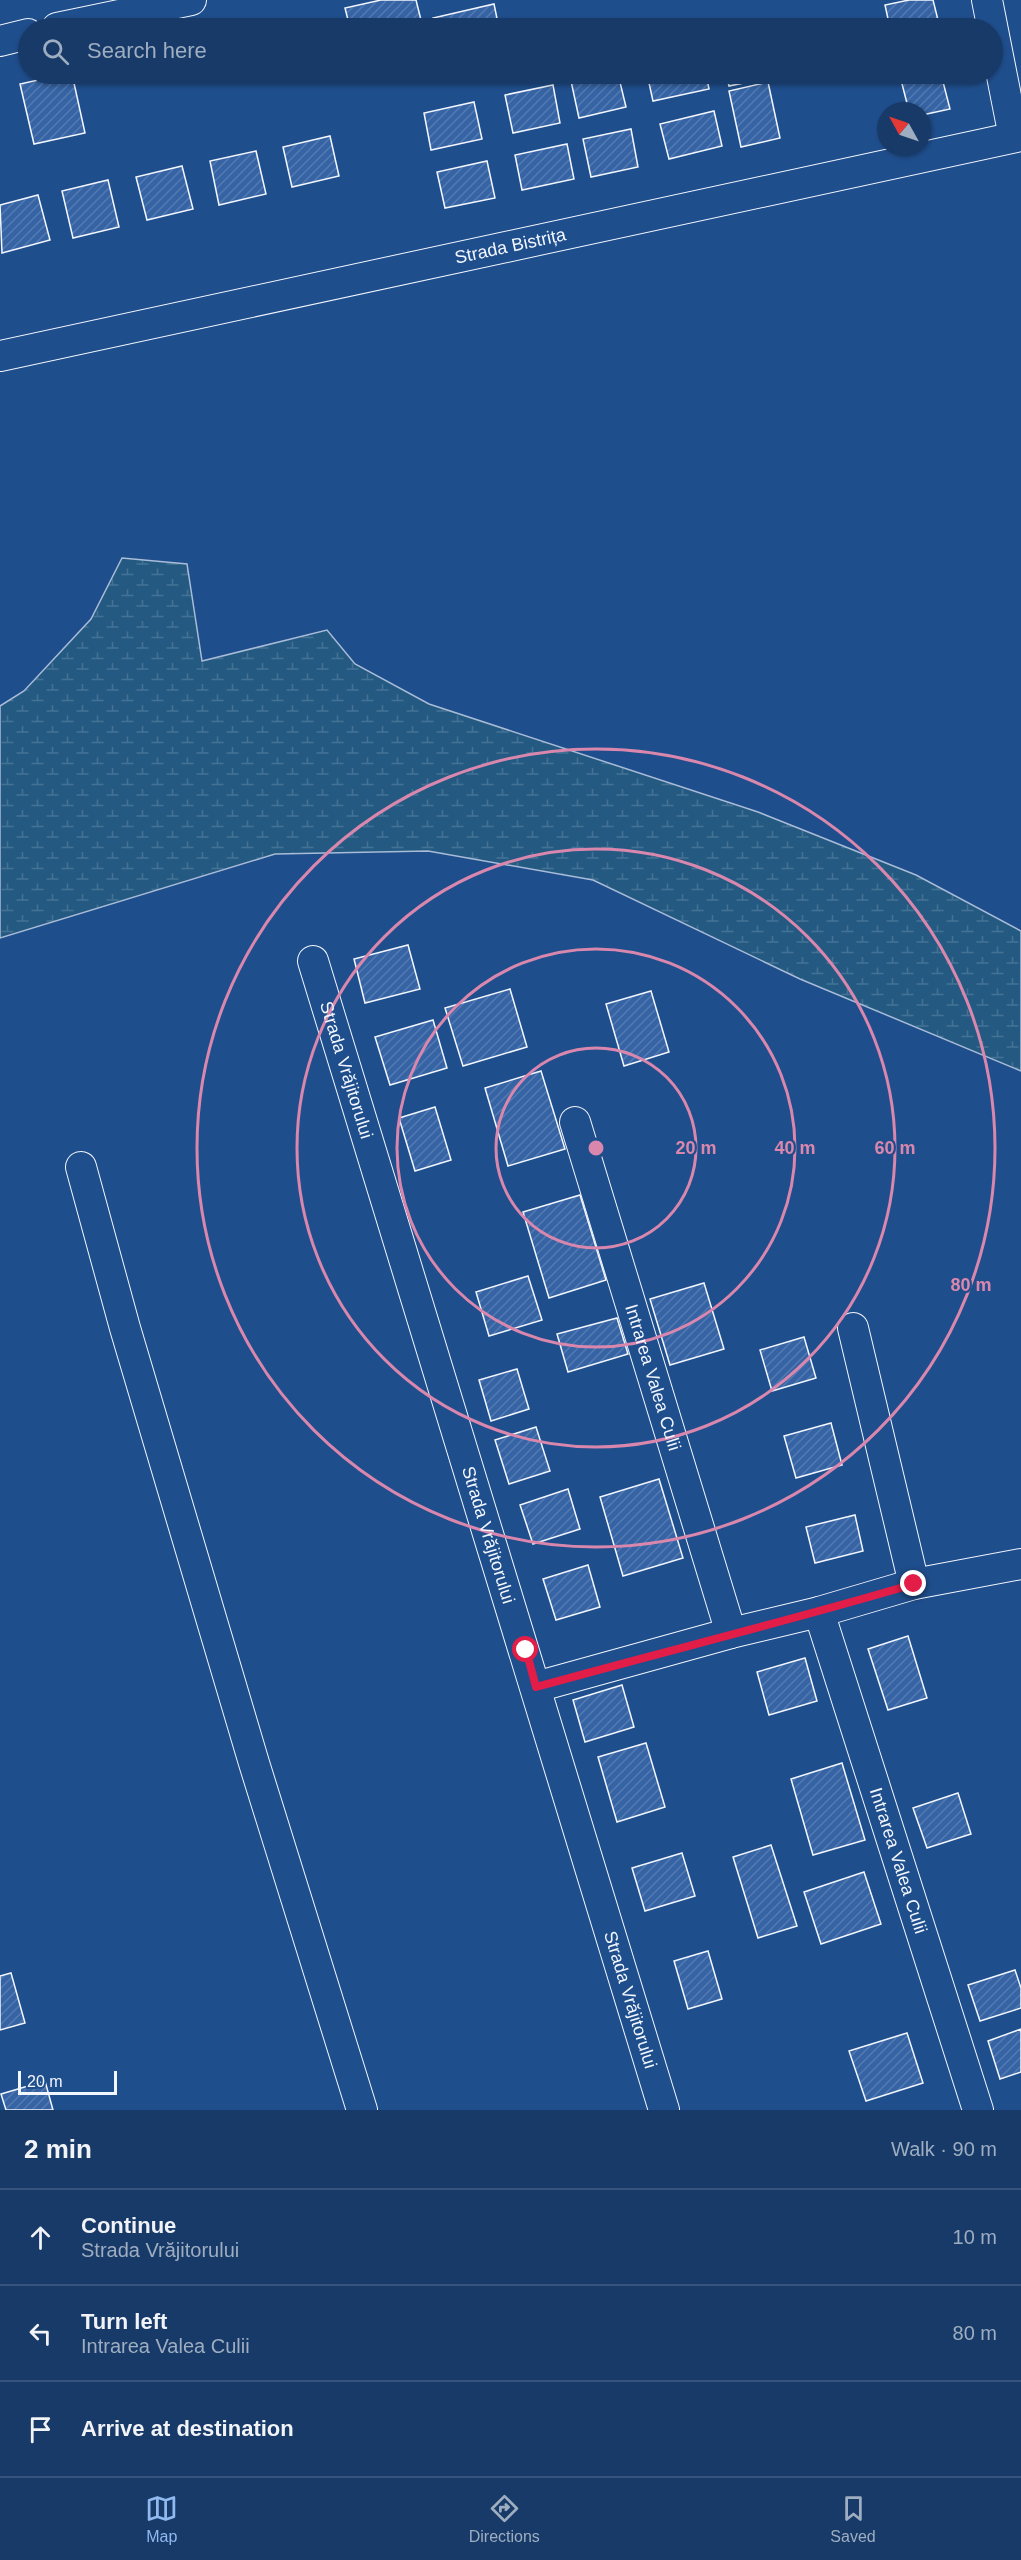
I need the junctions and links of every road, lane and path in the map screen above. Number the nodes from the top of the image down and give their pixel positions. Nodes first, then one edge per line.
1 (191, 0) edge
2 (987, 0) edge
3 (105, 18) edge
4 (991, 18) edge
5 (18, 36) edge
6 (0, 40) edge
7 (1003, 71) edge
8 (1018, 137) edge
9 (0, 356) edge
10 (313, 961) dead end
11 (575, 1122) dead end
12 (81, 1167) dead end
13 (853, 1328) dead end
14 (1021, 1564) edge
15 (914, 1584) junction
16 (819, 1612) junction
17 (731, 1633) junction
18 (536, 1687) junction
19 (362, 2110) edge
20 (664, 2110) edge
21 (978, 2110) edge

1 - 3 street
2 - 4 street
5 - 6 street
7 - 8 street
8 - 9 street, Strada Bistrița
10 - 18 street, Strada Vrăjitorului
11 - 17 street, Intrarea Valea Culii
12 - 19 street
13 - 15 street
14 - 15 street
15 - 16 street
16 - 17 street
16 - 21 street, Intrarea Valea Culii
17 - 18 street
18 - 20 street, Strada Vrăjitorului

